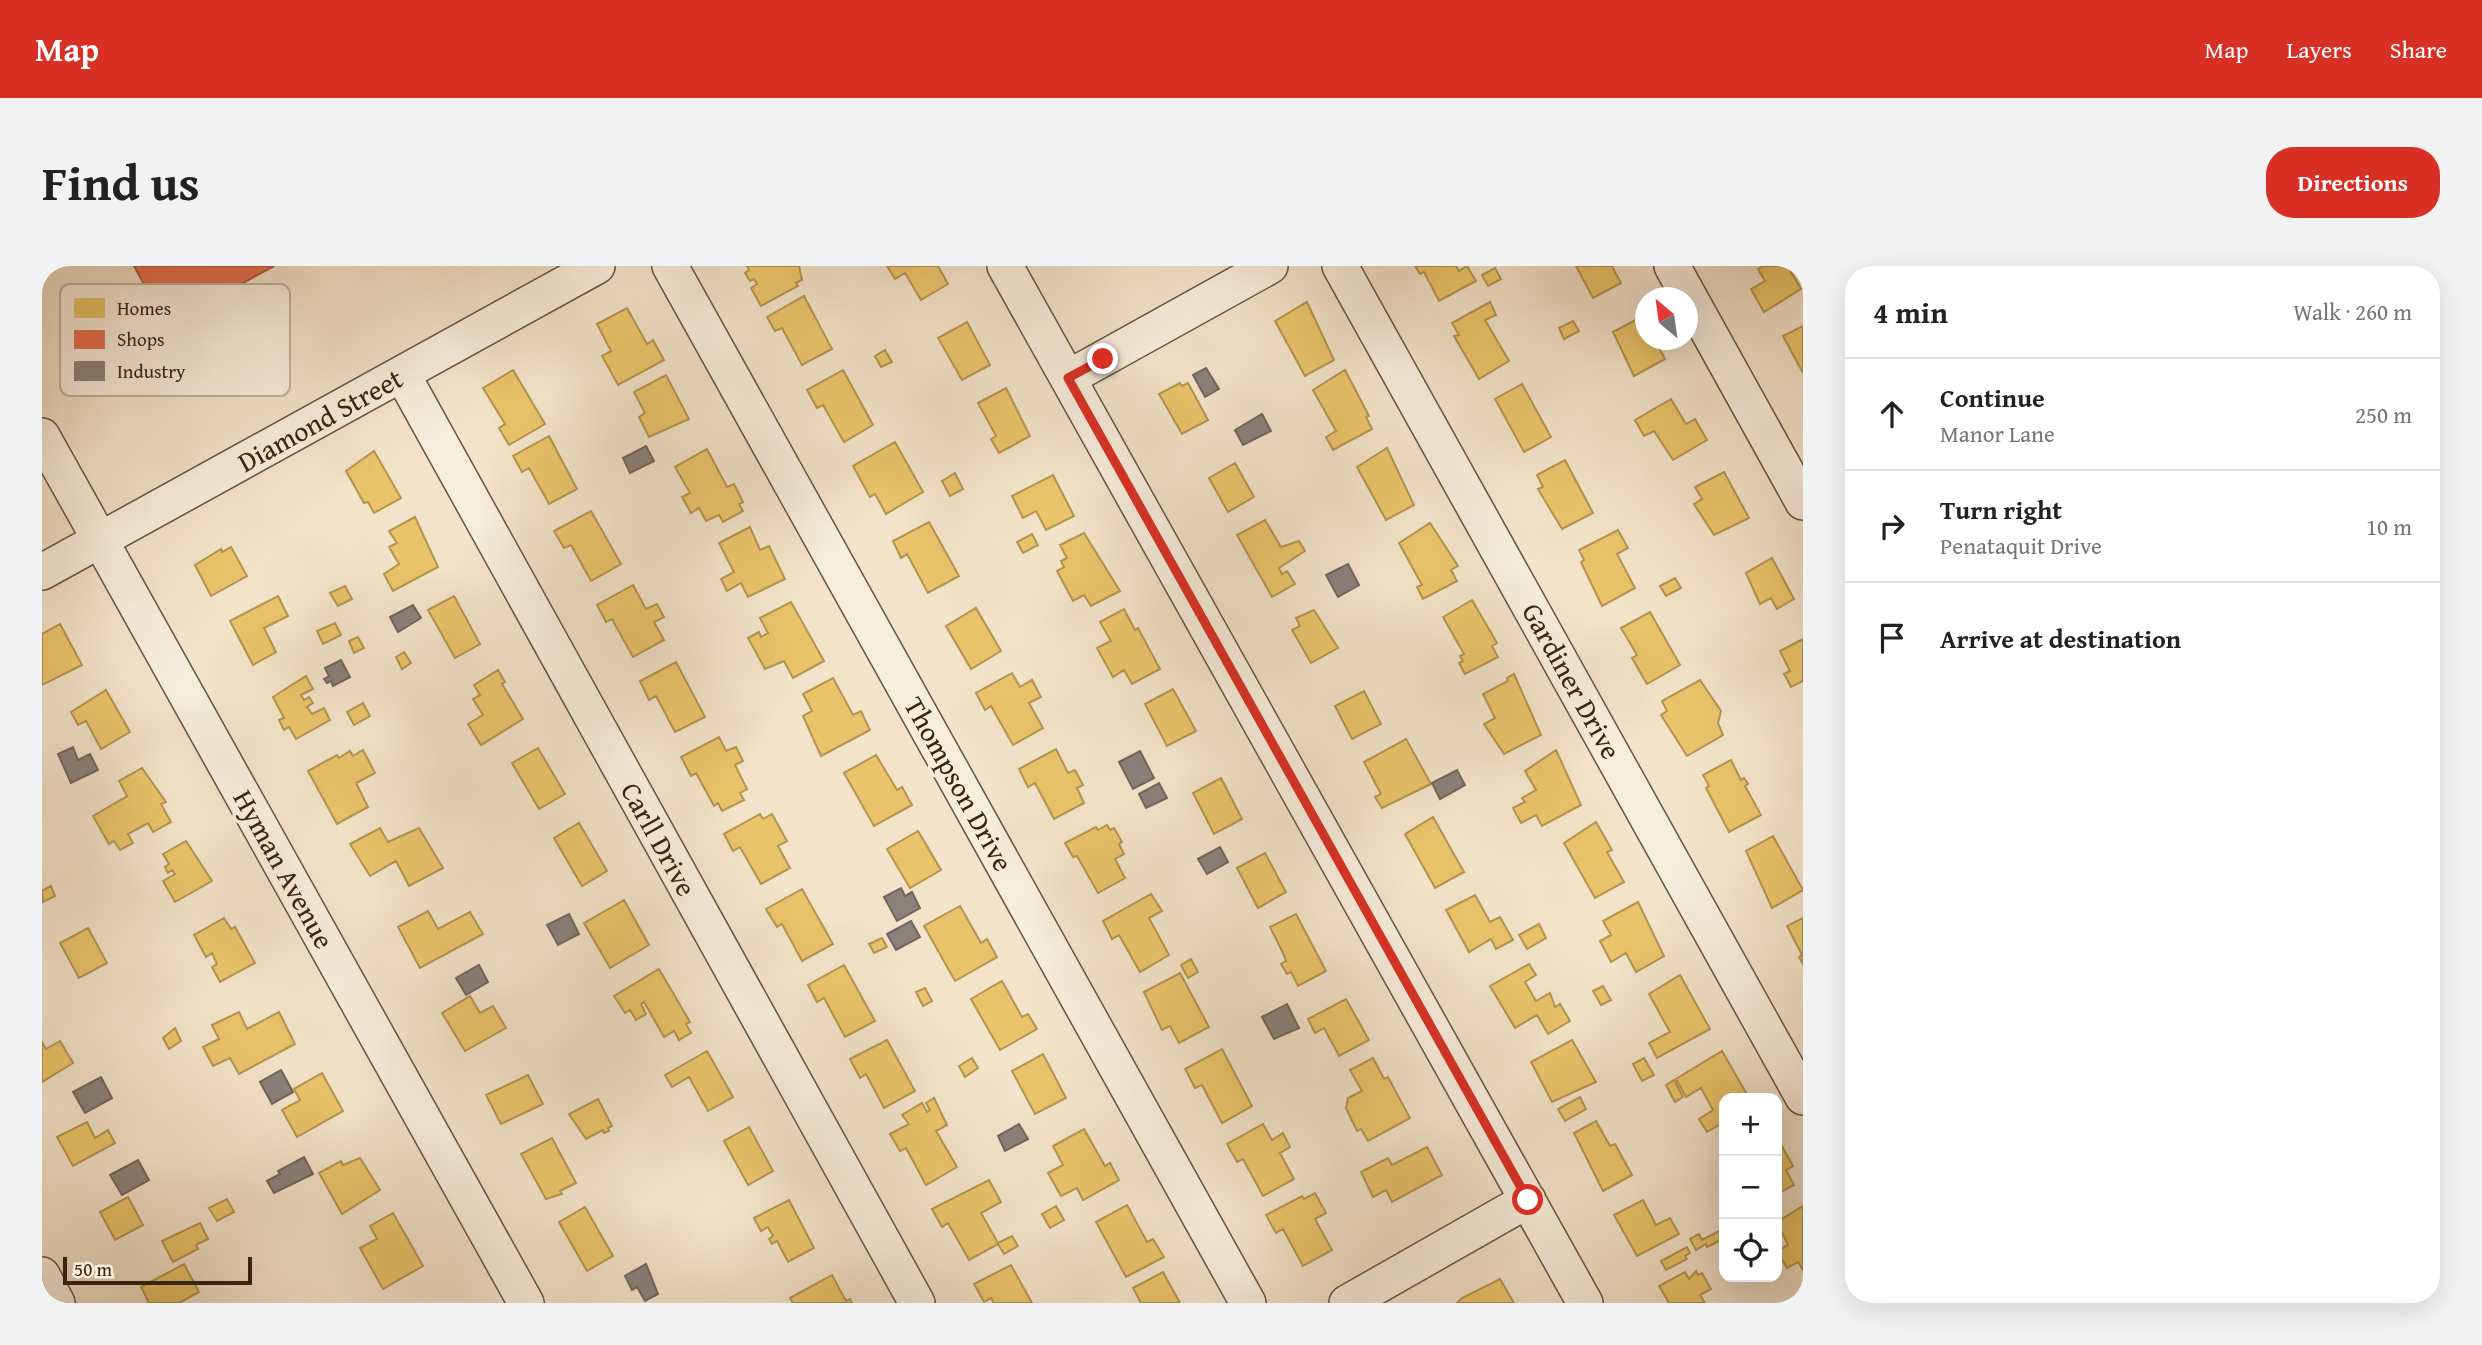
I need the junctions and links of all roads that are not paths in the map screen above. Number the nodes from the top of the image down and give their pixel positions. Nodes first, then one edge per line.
1 (597, 266) edge
2 (670, 266) edge
3 (1005, 266) edge
4 (1270, 266) edge
5 (1340, 266) edge
6 (1672, 266) edge
7 (402, 374) junction
8 (1068, 378) junction
9 (42, 436) edge
10 (1803, 502) edge
11 (101, 539) junction
12 (42, 572) edge
13 (1803, 1097) edge
14 (1528, 1200) junction
15 (42, 1275) edge
16 (57, 1303) edge
17 (526, 1303) edge
18 (917, 1303) edge
19 (1248, 1303) edge
20 (1347, 1303) edge
21 (1585, 1303) edge

1 - 7 street, Diamond Street
2 - 19 street, Thompson Drive
3 - 8 street
4 - 8 street
5 - 13 street, Gardiner Drive
6 - 10 street
7 - 11 street, Diamond Street
7 - 18 street, Carll Drive
8 - 14 street
9 - 11 street, Hyman Avenue
11 - 12 street, Diamond Street
11 - 17 street, Hyman Avenue
14 - 20 street
14 - 21 street
15 - 16 street

